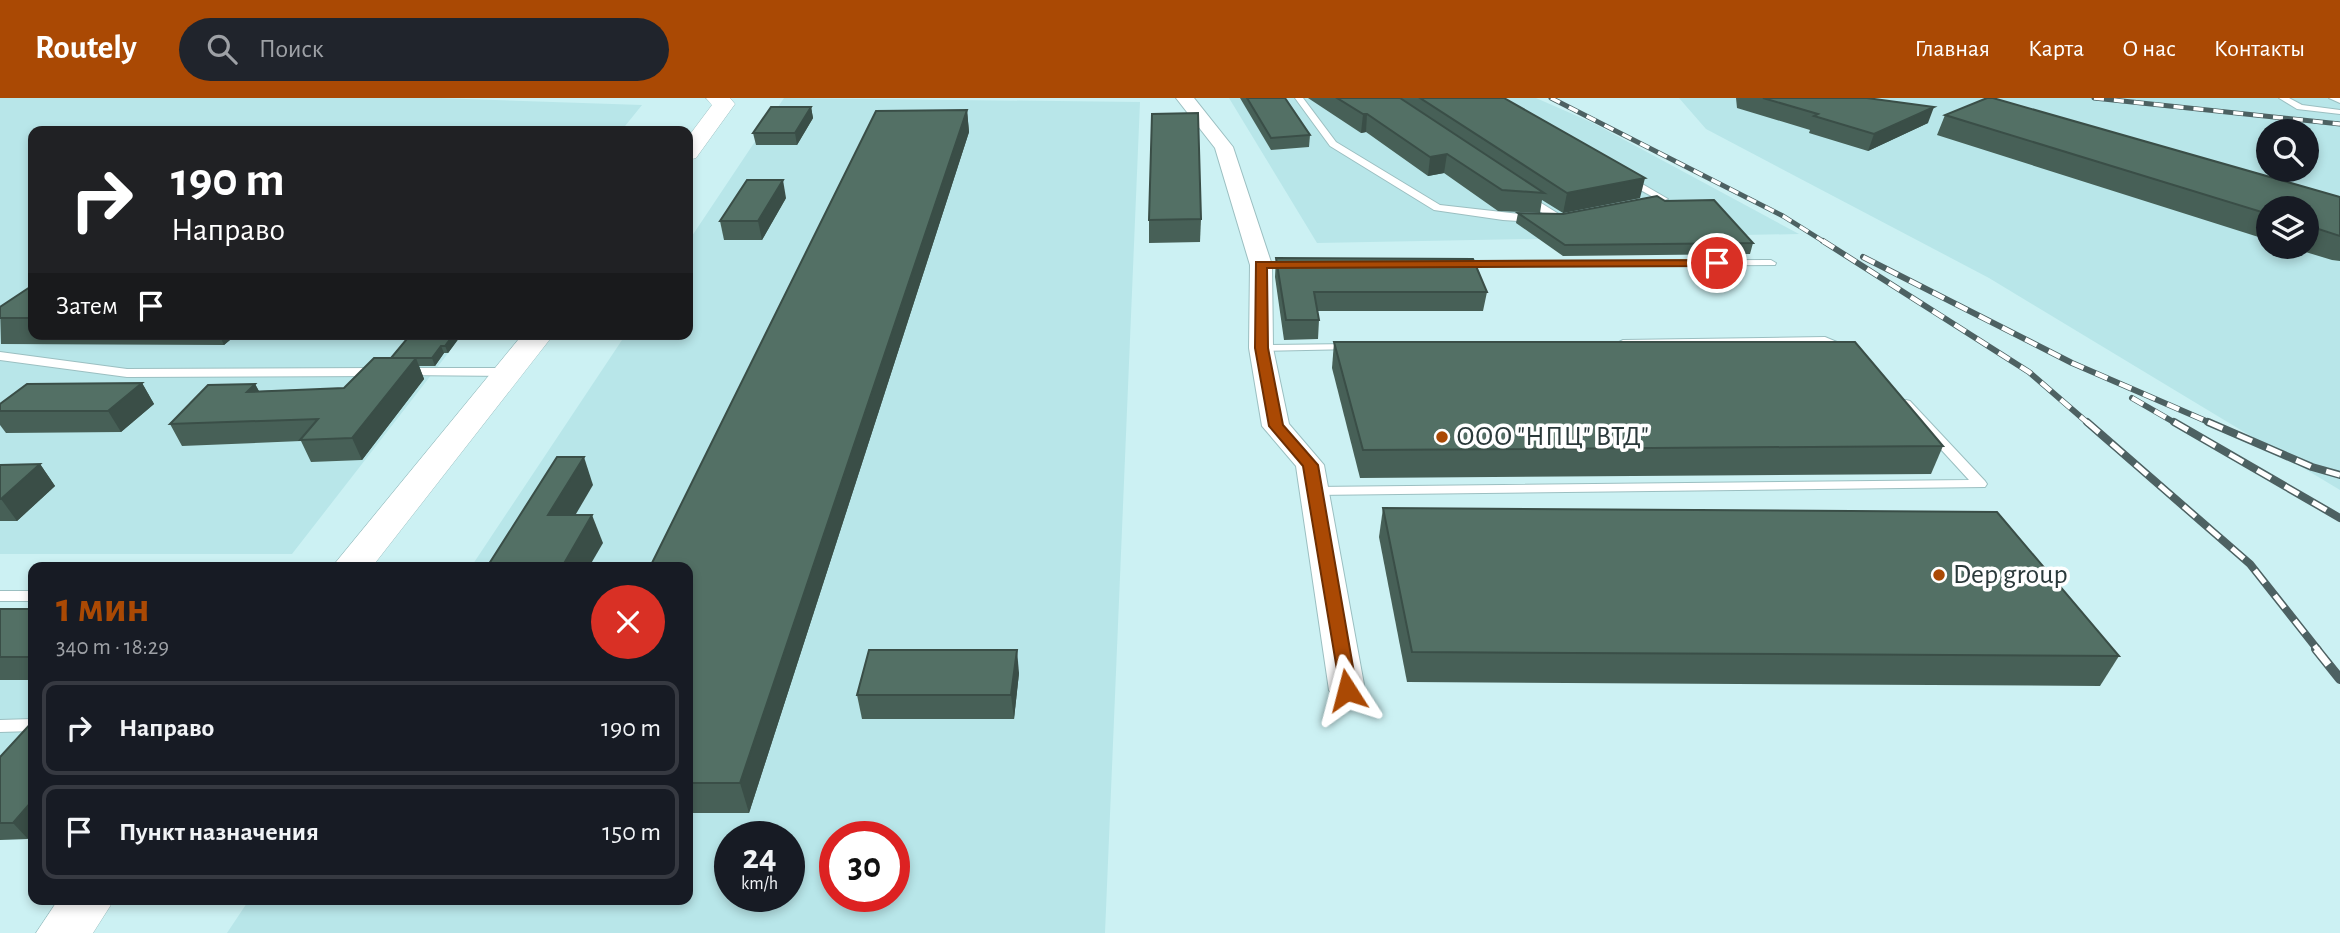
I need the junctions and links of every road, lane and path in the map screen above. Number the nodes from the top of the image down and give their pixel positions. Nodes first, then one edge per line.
1 (1185, 98) edge
2 (1298, 98) edge
3 (2283, 98) edge
4 (723, 100) edge
5 (2340, 112) edge
6 (693, 145) edge
7 (1614, 172) edge
8 (1515, 189) edge
9 (1637, 204) edge
10 (1573, 217) edge
11 (1560, 219) junction
12 (1771, 263) dead end
13 (1440, 264) edge
14 (534, 340) edge
15 (1605, 343) edge
16 (1371, 346) edge
17 (1261, 348) junction
18 (1860, 354) edge
19 (0, 356) edge
20 (508, 372) junction
21 (1897, 394) edge
22 (1315, 491) junction
23 (355, 562) edge
24 (0, 596) edge
25 (28, 596) edge
26 (1347, 690) dead end
27 (28, 725) edge
28 (0, 726) edge
29 (84, 905) edge
30 (62, 933) edge

1 - 17 street
2 - 11 lane
3 - 5 lane
4 - 6 street
7 - 9 lane
8 - 11 lane
10 - 11 lane
12 - 13 lane
14 - 20 street
15 - 18 lane
16 - 17 lane
17 - 22 street
19 - 20 lane
20 - 23 street
21 - 22 lane
22 - 26 street
24 - 25 lane
27 - 28 lane
29 - 30 street

